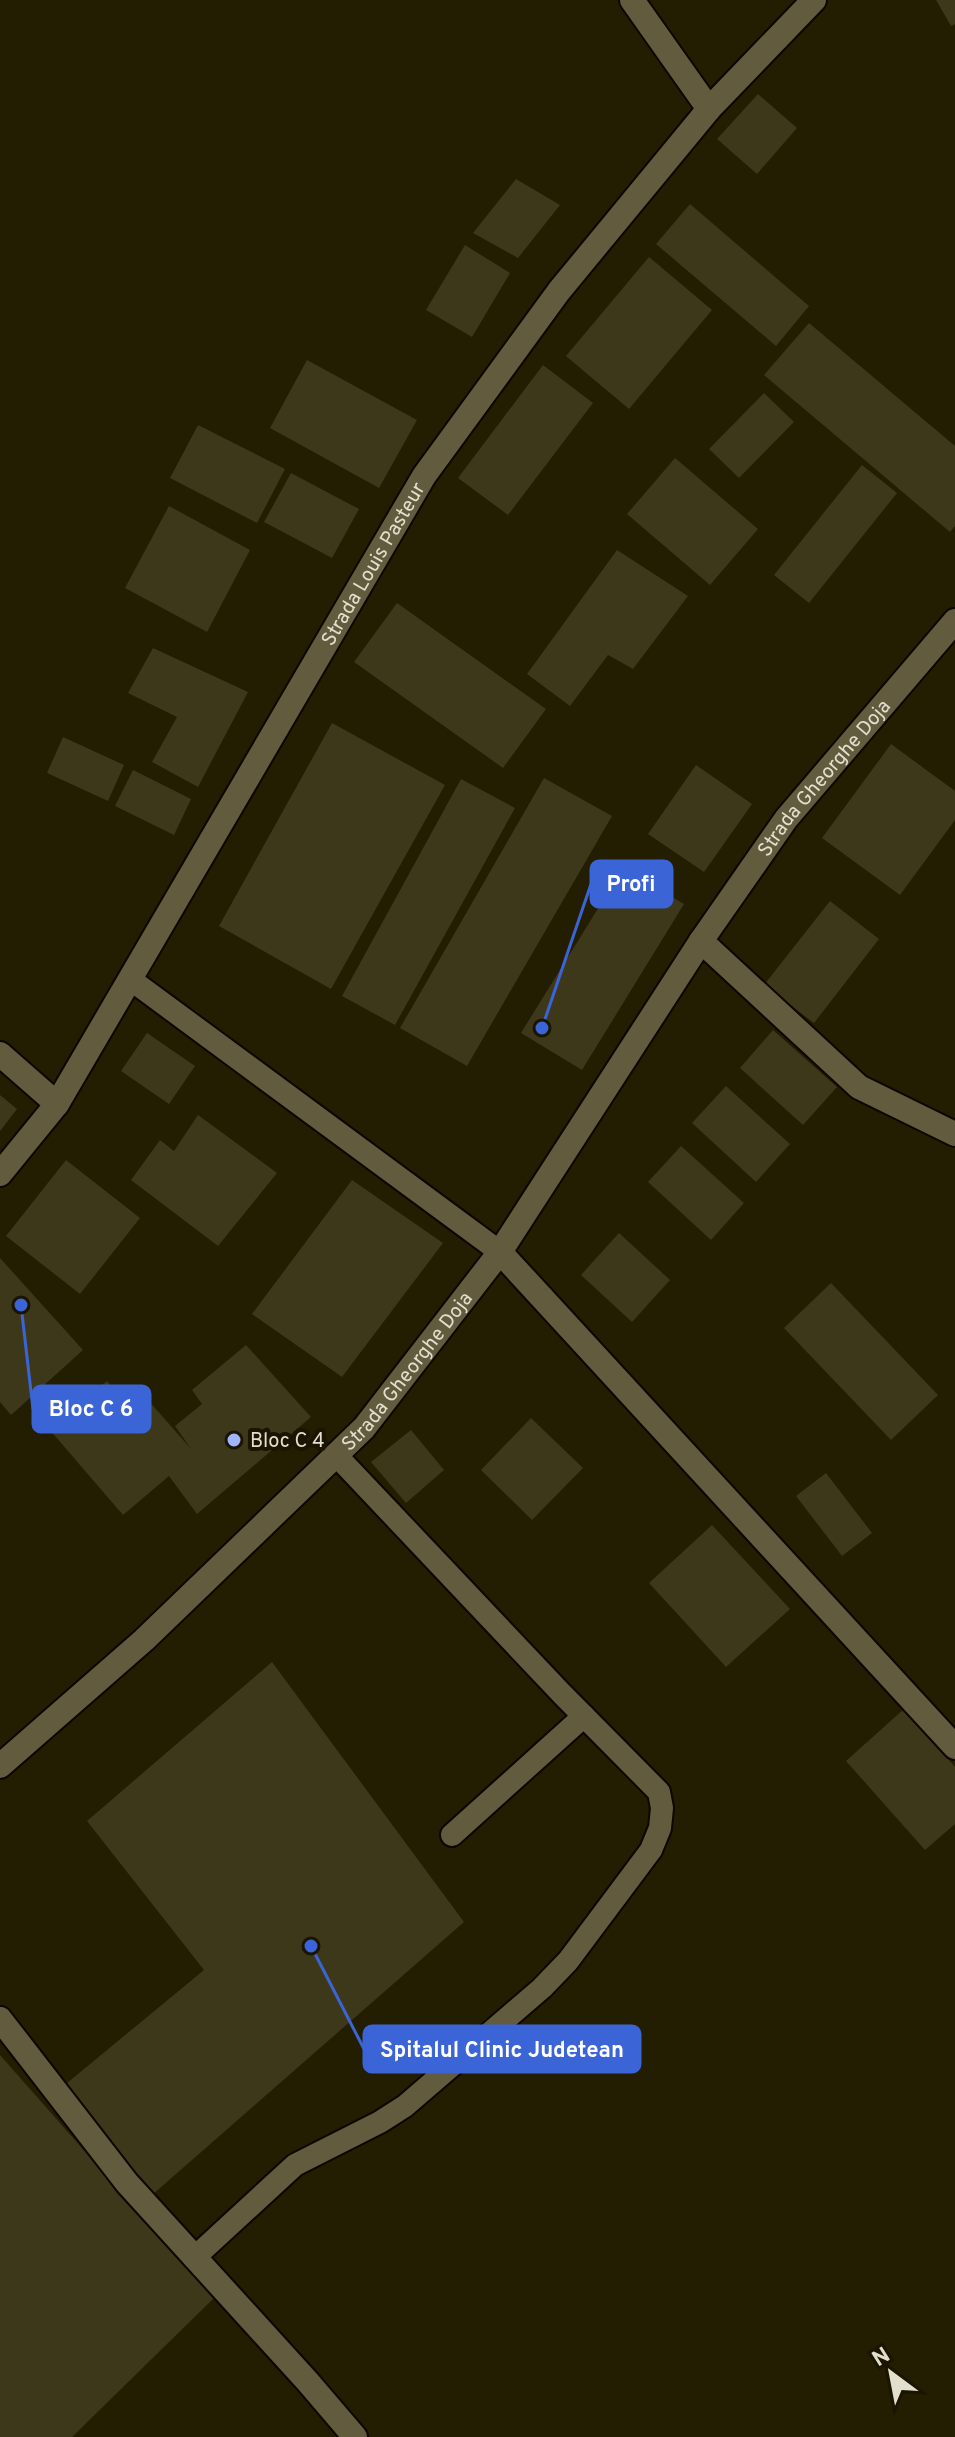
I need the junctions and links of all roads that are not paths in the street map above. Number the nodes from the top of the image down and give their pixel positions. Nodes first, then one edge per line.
1 (632, 0) edge
2 (814, 0) edge
3 (709, 109) junction
4 (955, 621) edge
5 (701, 941) junction
6 (130, 979) junction
7 (0, 1054) edge
8 (57, 1104) junction
9 (955, 1134) edge
10 (0, 1174) edge
11 (500, 1252) junction
12 (336, 1455) junction
13 (584, 1716) junction
14 (955, 1747) edge
15 (0, 1766) edge
16 (452, 1835) dead end
17 (0, 2019) edge
18 (194, 2258) junction
19 (355, 2437) edge

1 - 3 street
2 - 3 street, Strada Louis Pasteur
3 - 6 street, Strada Louis Pasteur
4 - 5 street, Strada Gheorghe Doja
5 - 9 street
5 - 11 street, Strada Gheorghe Doja
6 - 8 street, Strada Louis Pasteur
6 - 11 lane
7 - 8 street
8 - 10 street, Strada Louis Pasteur
11 - 12 street, Strada Gheorghe Doja
11 - 14 street
12 - 13 lane
12 - 15 street, Strada Gheorghe Doja
13 - 16 lane
13 - 18 lane
17 - 18 street
18 - 19 street

